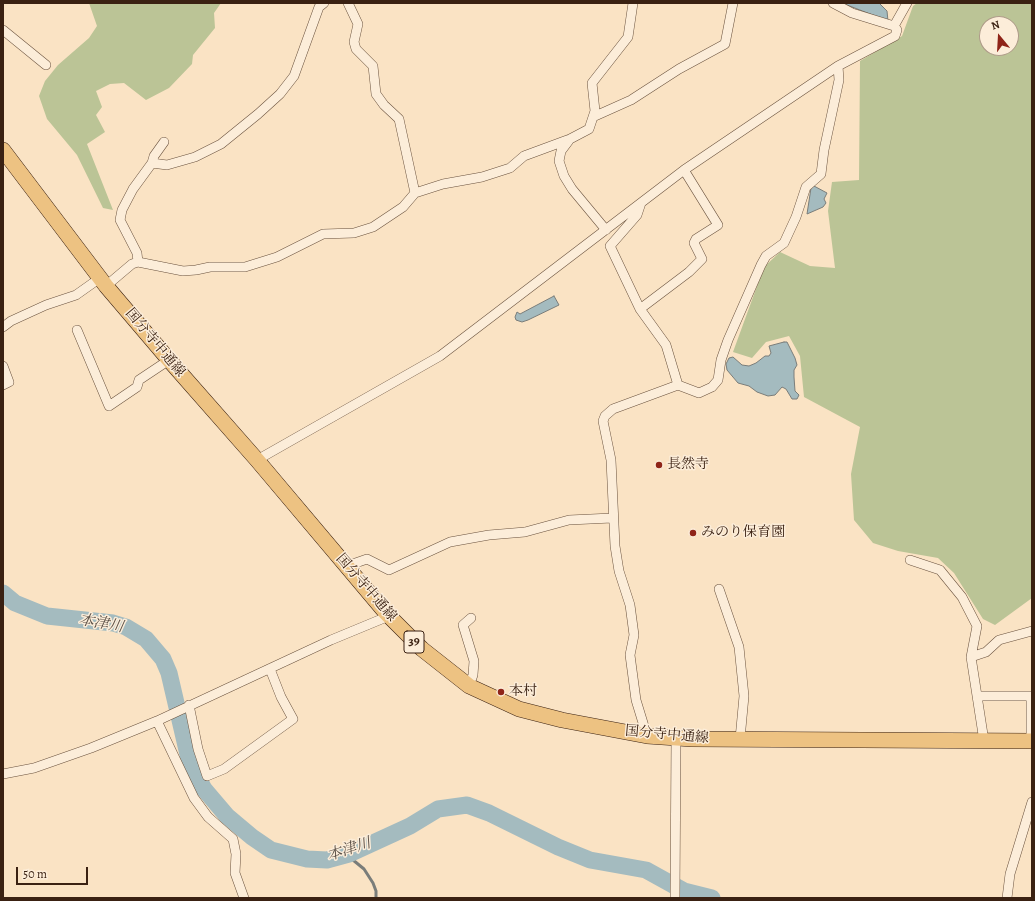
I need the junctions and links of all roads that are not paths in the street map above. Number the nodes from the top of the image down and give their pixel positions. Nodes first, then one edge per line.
1 (348, 3) edge
2 (633, 3) edge
3 (733, 3) edge
4 (833, 3) edge
5 (907, 3) edge
6 (319, 4) edge
7 (894, 26) junction
8 (3, 30) edge
9 (46, 65) dead end
10 (838, 66) junction
11 (593, 117) junction
12 (570, 139) junction
13 (164, 142) dead end
14 (3, 150) edge
15 (152, 163) junction
16 (684, 170) junction
17 (415, 193) junction
18 (641, 203) junction
19 (606, 230) junction
20 (138, 262) junction
21 (103, 282) junction
22 (640, 309) junction
23 (3, 326) edge
24 (76, 330) dead end
25 (168, 360) junction
26 (3, 366) edge
27 (3, 385) edge
28 (678, 385) junction
29 (258, 460) junction
30 (612, 518) junction
31 (910, 560) dead end
32 (347, 566) junction
33 (719, 589) dead end
34 (389, 616) junction
35 (470, 618) dead end
36 (1032, 631) edge
37 (971, 657) junction
38 (270, 669) junction
39 (469, 686) junction
40 (977, 696) junction
41 (187, 707) junction
42 (157, 721) junction
43 (647, 736) junction
44 (676, 738) junction
45 (740, 739) junction
46 (984, 741) junction
47 (1031, 741) edge
48 (3, 774) edge
49 (1032, 802) edge
50 (675, 897) edge
51 (244, 898) edge
52 (1007, 898) edge

1 - 17 street
2 - 11 street
3 - 11 street
4 - 7 street
5 - 7 street
6 - 15 street
7 - 10 street
8 - 9 street
10 - 16 street
10 - 28 street
11 - 12 street
12 - 17 street
12 - 19 street
13 - 15 street
14 - 21 main road, 国分寺中通線 / 39
15 - 20 street
16 - 18 street
16 - 22 street
17 - 20 street
18 - 19 street
18 - 22 street
19 - 29 street
20 - 21 street
21 - 23 street
21 - 25 main road, 国分寺中通線 / 39
22 - 28 street
24 - 25 street
25 - 29 main road, 国分寺中通線 / 39
26 - 27 street
28 - 30 street
29 - 32 main road, 国分寺中通線 / 39
30 - 32 street
30 - 43 street
31 - 37 street
32 - 34 main road, 国分寺中通線 / 39
33 - 45 street
34 - 38 street
34 - 39 main road, 国分寺中通線 / 39
35 - 39 street
36 - 37 street
37 - 40 street
38 - 41 street
38 - 41 street
39 - 43 main road, 国分寺中通線 / 39
40 - 46 street
40 - 47 street
41 - 42 street
42 - 48 street
42 - 51 street
43 - 44 main road, 国分寺中通線 / 39
44 - 45 main road, 国分寺中通線 / 39
44 - 50 street
45 - 46 main road, 国分寺中通線 / 39
46 - 47 main road, 国分寺中通線 / 39
49 - 52 street

